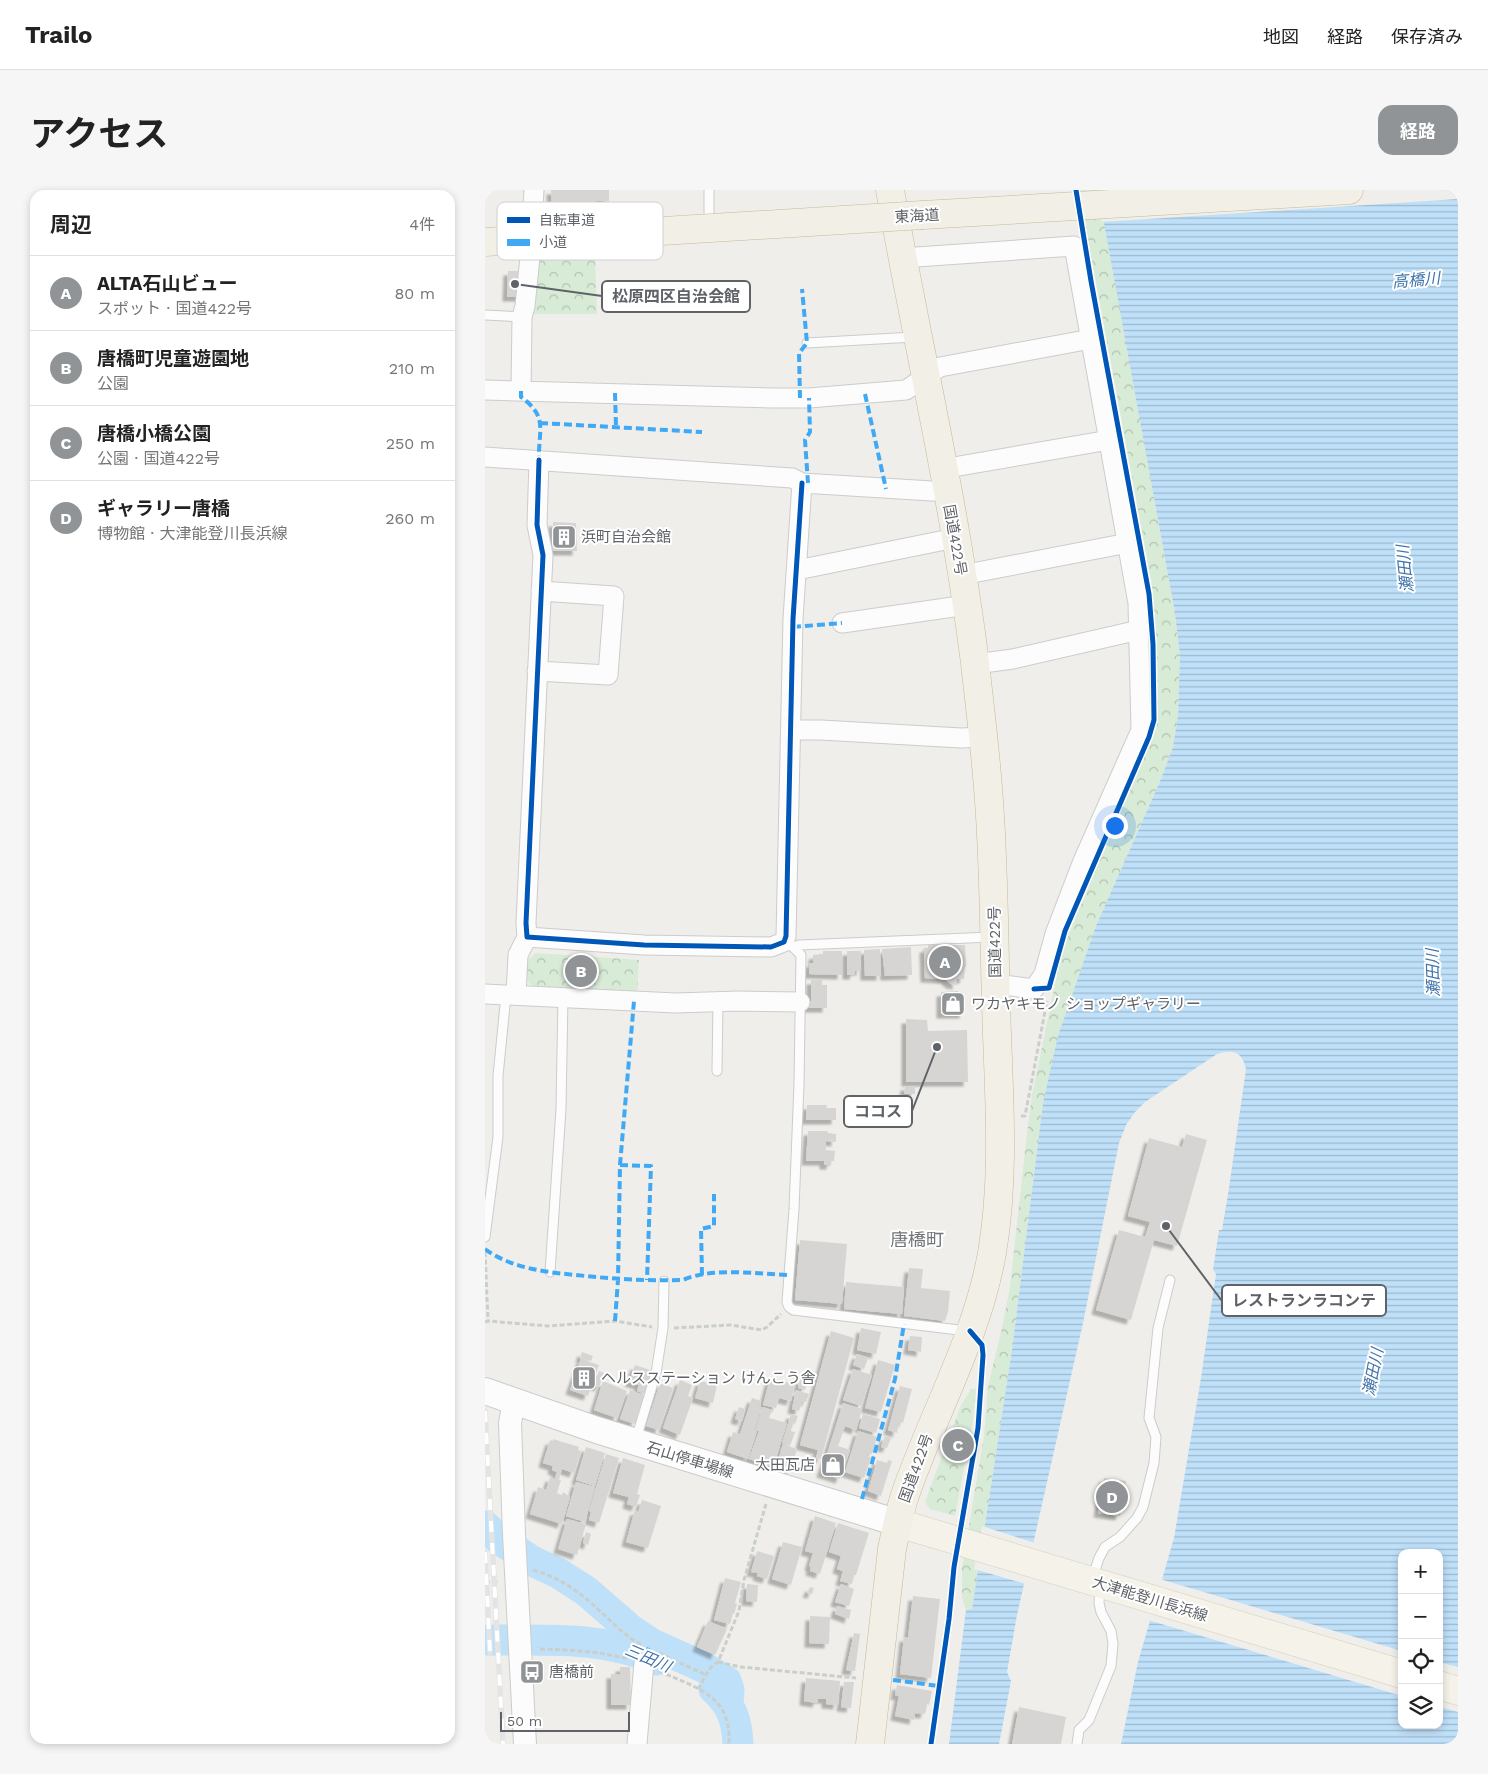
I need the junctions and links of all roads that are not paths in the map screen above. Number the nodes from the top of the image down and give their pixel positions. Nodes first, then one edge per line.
1 (709, 190) edge
2 (890, 190) edge
3 (1349, 190) edge
4 (1020, 200) edge
5 (895, 217) junction
6 (709, 228) junction
7 (663, 231) edge
8 (663, 231) edge
9 (902, 258) junction
10 (529, 260) edge
11 (485, 315) edge
12 (522, 317) junction
13 (917, 336) junction
14 (1091, 339) junction
15 (807, 343) dead end
16 (925, 378) junction
17 (485, 390) edge
18 (521, 391) junction
19 (1109, 440) junction
20 (485, 457) edge
21 (539, 460) junction
22 (944, 480) junction
23 (802, 483) junction
24 (955, 538) junction
25 (1128, 544) junction
26 (797, 569) junction
27 (962, 575) junction
28 (541, 591) junction
29 (967, 605) junction
30 (842, 623) dead end
31 (1139, 630) junction
32 (975, 664) junction
33 (537, 671) junction
34 (791, 730) junction
35 (983, 737) junction
36 (527, 937) junction
37 (995, 937) junction
38 (789, 944) junction
39 (996, 984) junction
40 (485, 994) edge
41 (511, 995) junction
42 (563, 997) junction
43 (718, 1002) junction
44 (800, 1002) junction
45 (717, 1071) dead end
46 (485, 1237) edge
47 (550, 1272) dead end
48 (664, 1280) dead end
49 (1170, 1280) dead end
50 (970, 1331) junction
51 (485, 1390) edge
52 (515, 1401) junction
53 (635, 1442) junction
54 (898, 1523) junction
55 (1096, 1582) junction
56 (649, 1654) road end
57 (1398, 1673) edge
58 (1443, 1686) edge
59 (1458, 1691) edge
60 (525, 1744) edge
61 (637, 1744) edge
62 (870, 1744) edge
63 (1077, 1744) edge

1 - 6 lane
2 - 5 highway, 国道422号
3 - 4 highway, 東海道
4 - 8 highway, 東海道, bridge
5 - 6 street
5 - 9 highway, 国道422号
6 - 7 street
9 - 13 highway, 国道422号
9 - 14 street
10 - 12 street
11 - 12 lane
12 - 18 street
13 - 15 lane
13 - 16 highway, 国道422号
14 - 16 street
14 - 19 street
16 - 18 street
16 - 22 highway, 国道422号
17 - 18 street
19 - 22 street
19 - 25 street
20 - 21 street
21 - 23 street
21 - 28 street
22 - 23 street
22 - 24 highway, 国道422号
23 - 26 street
24 - 26 street
24 - 27 highway, 国道422号
25 - 27 street
25 - 31 street
26 - 34 street
27 - 29 highway, 国道422号
28 - 33 street
28 - 33 street
29 - 30 street
29 - 32 highway, 国道422号
31 - 32 street
31 - 39 street
32 - 35 highway, 国道422号
33 - 36 street
34 - 35 street
34 - 38 street
35 - 37 highway, 国道422号
36 - 38 street
36 - 41 street
37 - 38 lane
37 - 39 highway, 国道422号
38 - 44 lane
39 - 50 highway, 国道422号
40 - 41 street
41 - 42 street
41 - 46 lane
42 - 43 street
42 - 47 lane
43 - 44 street
43 - 45 lane
44 - 50 lane
48 - 53 lane
49 - 55 lane
50 - 54 highway, 国道422号
51 - 52 main road, 石山停車場線
52 - 53 main road, 石山停車場線
52 - 60 street
53 - 54 main road, 石山停車場線
54 - 55 main road, 大津能登川長浜線
54 - 62 highway, 国道422号
55 - 57 main road, 大津能登川長浜線
55 - 63 lane
56 - 61 street
58 - 59 main road

